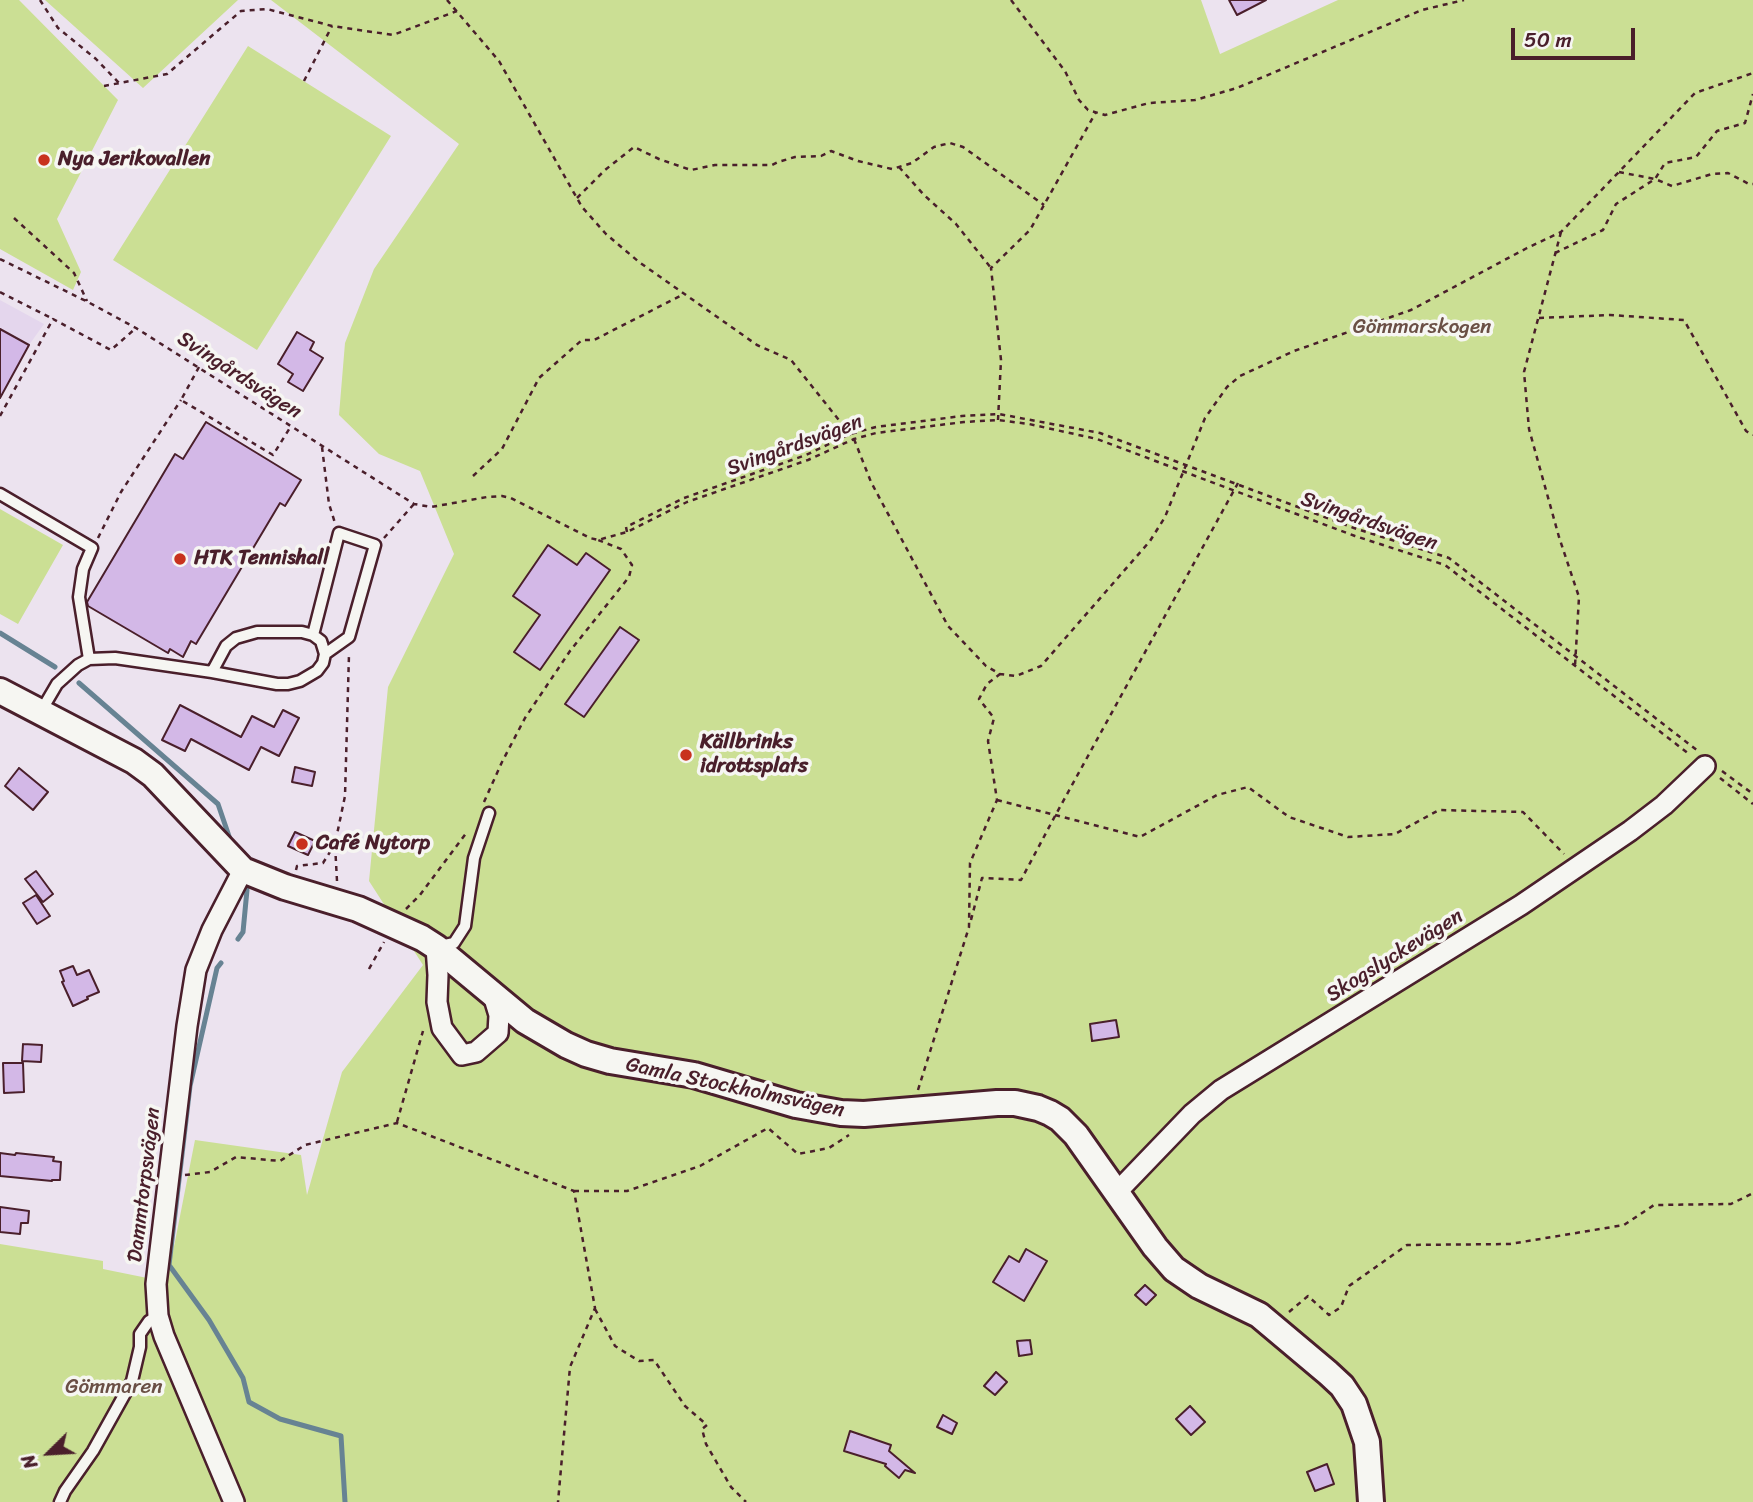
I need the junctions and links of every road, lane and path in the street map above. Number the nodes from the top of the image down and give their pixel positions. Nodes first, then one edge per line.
1 (40, 0) edge
2 (447, 0) edge
3 (1010, 0) edge
4 (1464, 0) edge
5 (457, 11) junction
6 (332, 26) junction
7 (1753, 73) edge
8 (304, 81) dead end
9 (119, 83) junction
10 (104, 86) dead end
11 (1753, 94) edge
12 (1096, 112) junction
13 (899, 167) junction
14 (1619, 172) junction
15 (1655, 179) junction
16 (1753, 184) edge
17 (576, 198) junction
18 (1044, 205) junction
19 (14, 218) dead end
20 (1561, 232) junction
21 (1555, 253) junction
22 (0, 259) edge
23 (991, 268) junction
24 (0, 292) edge
25 (684, 294) junction
26 (88, 302) junction
27 (1538, 318) junction
28 (53, 319) junction
29 (136, 328) junction
30 (199, 367) junction
31 (181, 400) junction
32 (999, 414) junction
33 (0, 416) edge
34 (998, 420) junction
35 (291, 426) junction
36 (850, 435) junction
37 (1753, 435) edge
38 (854, 439) junction
39 (322, 446) junction
40 (1186, 464) junction
41 (1184, 470) junction
42 (473, 476) dead end
43 (1238, 483) junction
44 (1235, 490) junction
45 (0, 494) edge
46 (414, 504) junction
47 (627, 532) junction
48 (339, 533) junction
49 (598, 540) junction
50 (375, 545) junction
51 (92, 548) junction
52 (313, 635) junction
53 (349, 637) junction
54 (325, 654) junction
55 (1577, 656) junction
56 (89, 659) junction
57 (1575, 666) junction
58 (212, 672) junction
59 (1000, 674) junction
60 (0, 691) edge
61 (40, 713) junction
62 (1708, 763) junction
63 (1753, 794) edge
64 (997, 800) junction
65 (1753, 804) edge
66 (485, 810) joint
67 (1055, 816) junction
68 (471, 827) dead end
69 (335, 844) junction
70 (1576, 867) junction
71 (243, 870) junction
72 (288, 888) junction
73 (338, 904) junction
74 (389, 923) junction
75 (969, 927) junction
76 (436, 947) junction
77 (369, 969) dead end
78 (493, 995) junction
79 (439, 1013) junction
80 (912, 1110) junction
81 (397, 1123) junction
82 (854, 1132) dead end
83 (169, 1177) junction
84 (574, 1191) junction
85 (1117, 1192) junction
86 (1753, 1194) edge
87 (595, 1308) junction
88 (158, 1316) junction
89 (1272, 1325) junction
90 (60, 1502) edge
91 (234, 1502) edge
92 (558, 1502) edge
93 (746, 1502) edge
94 (1371, 1502) edge

1 - 9 path
2 - 5 path
3 - 12 path
4 - 12 path
5 - 6 path
5 - 17 path
6 - 8 path
6 - 9 path
7 - 14 path
9 - 10 path
11 - 15 path
12 - 18 path
13 - 17 path
13 - 18 path
13 - 23 path
14 - 15 path
14 - 20 path
15 - 16 path
15 - 21 path
17 - 25 path
18 - 23 path
19 - 26 path
20 - 21 path
20 - 40 path
21 - 27 path
22 - 26 path, Svingårdsvägen
23 - 32 path
24 - 28 path
25 - 36 path
25 - 42 path
26 - 29 path, Svingårdsvägen
27 - 37 path
27 - 55 path
28 - 29 path
28 - 33 path
29 - 30 path, Svingårdsvägen
30 - 31 path
30 - 35 path, Svingårdsvägen
31 - 35 path
31 - 51 path
32 - 34 path
32 - 36 path
32 - 40 path
34 - 38 path, Svingårdsvägen
34 - 41 path, Svingårdsvägen
35 - 39 path, Svingårdsvägen
36 - 38 path
36 - 47 path
38 - 47 path, Svingårdsvägen
38 - 59 path
39 - 46 path, Svingårdsvägen
39 - 48 path
40 - 41 path
40 - 43 path
41 - 44 path, Svingårdsvägen
41 - 59 path
43 - 44 path
43 - 55 path
44 - 57 path, Svingårdsvägen
44 - 67 path
45 - 51 lane
46 - 49 path
46 - 50 path
47 - 49 path, Svingårdsvägen
48 - 50 lane
48 - 52 lane
49 - 66 path
50 - 53 lane
51 - 56 lane
52 - 54 lane
52 - 58 lane
53 - 54 lane
53 - 69 path
54 - 58 lane
55 - 57 path
55 - 62 path
56 - 58 lane
56 - 61 lane
57 - 62 path, Svingårdsvägen
59 - 64 path
60 - 61 street, Gamla Stockholmsvägen
61 - 71 street, Gamla Stockholmsvägen
62 - 63 path
62 - 65 path, Svingårdsvägen
62 - 70 street, Skogslyckevägen
64 - 67 path
64 - 75 path
66 - 76 lane
67 - 70 path
67 - 75 path
68 - 74 path
69 - 72 path
69 - 73 path
70 - 85 street, Skogslyckevägen
71 - 72 street, Gamla Stockholmsvägen
71 - 83 street, Dammtorpsvägen
72 - 73 street, Gamla Stockholmsvägen
73 - 74 street, Gamla Stockholmsvägen
74 - 76 street, Gamla Stockholmsvägen
74 - 77 path
75 - 80 path
76 - 78 street, Gamla Stockholmsvägen
76 - 79 street
78 - 79 street
78 - 80 street, Gamla Stockholmsvägen
79 - 81 path
80 - 85 street, Gamla Stockholmsvägen
81 - 83 path
81 - 84 path
82 - 84 path
83 - 88 street, Dammtorpsvägen
84 - 87 path
85 - 89 street, Gamla Stockholmsvägen
86 - 89 path
87 - 92 path
87 - 93 path
88 - 90 lane
88 - 91 street, Dammtorpsvägen
89 - 94 street, Gamla Stockholmsvägen

